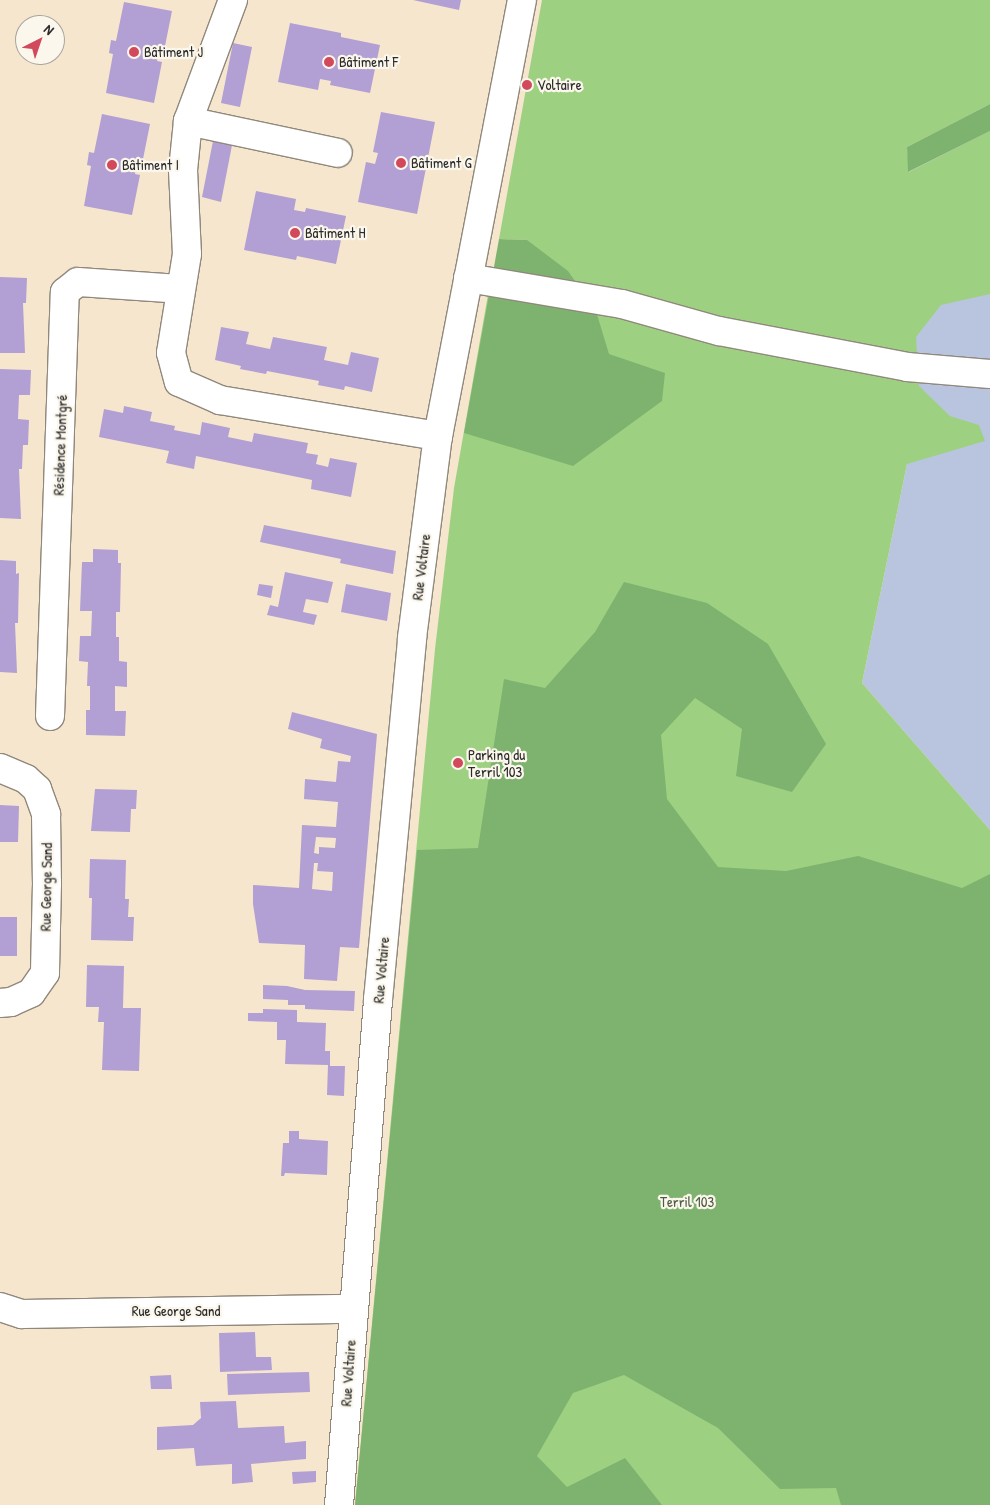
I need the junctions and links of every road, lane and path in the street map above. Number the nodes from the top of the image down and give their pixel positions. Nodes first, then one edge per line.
1 (234, 0) edge
2 (522, 0) edge
3 (188, 121) junction
4 (338, 153) dead end
5 (468, 278) junction
6 (180, 290) junction
7 (990, 374) edge
8 (438, 436) junction
9 (50, 716) dead end
10 (0, 768) edge
11 (0, 1003) edge
12 (0, 1307) edge
13 (353, 1309) junction
14 (339, 1505) edge

1 - 3 street
2 - 5 street, Rue Voltaire
3 - 4 street
3 - 6 street
5 - 7 street
5 - 8 street, Rue Voltaire
6 - 8 street
6 - 9 street, Résidence Montgré
8 - 13 street, Rue Voltaire
10 - 11 street, Rue George Sand
12 - 13 street, Rue George Sand
13 - 14 street, Rue Voltaire

